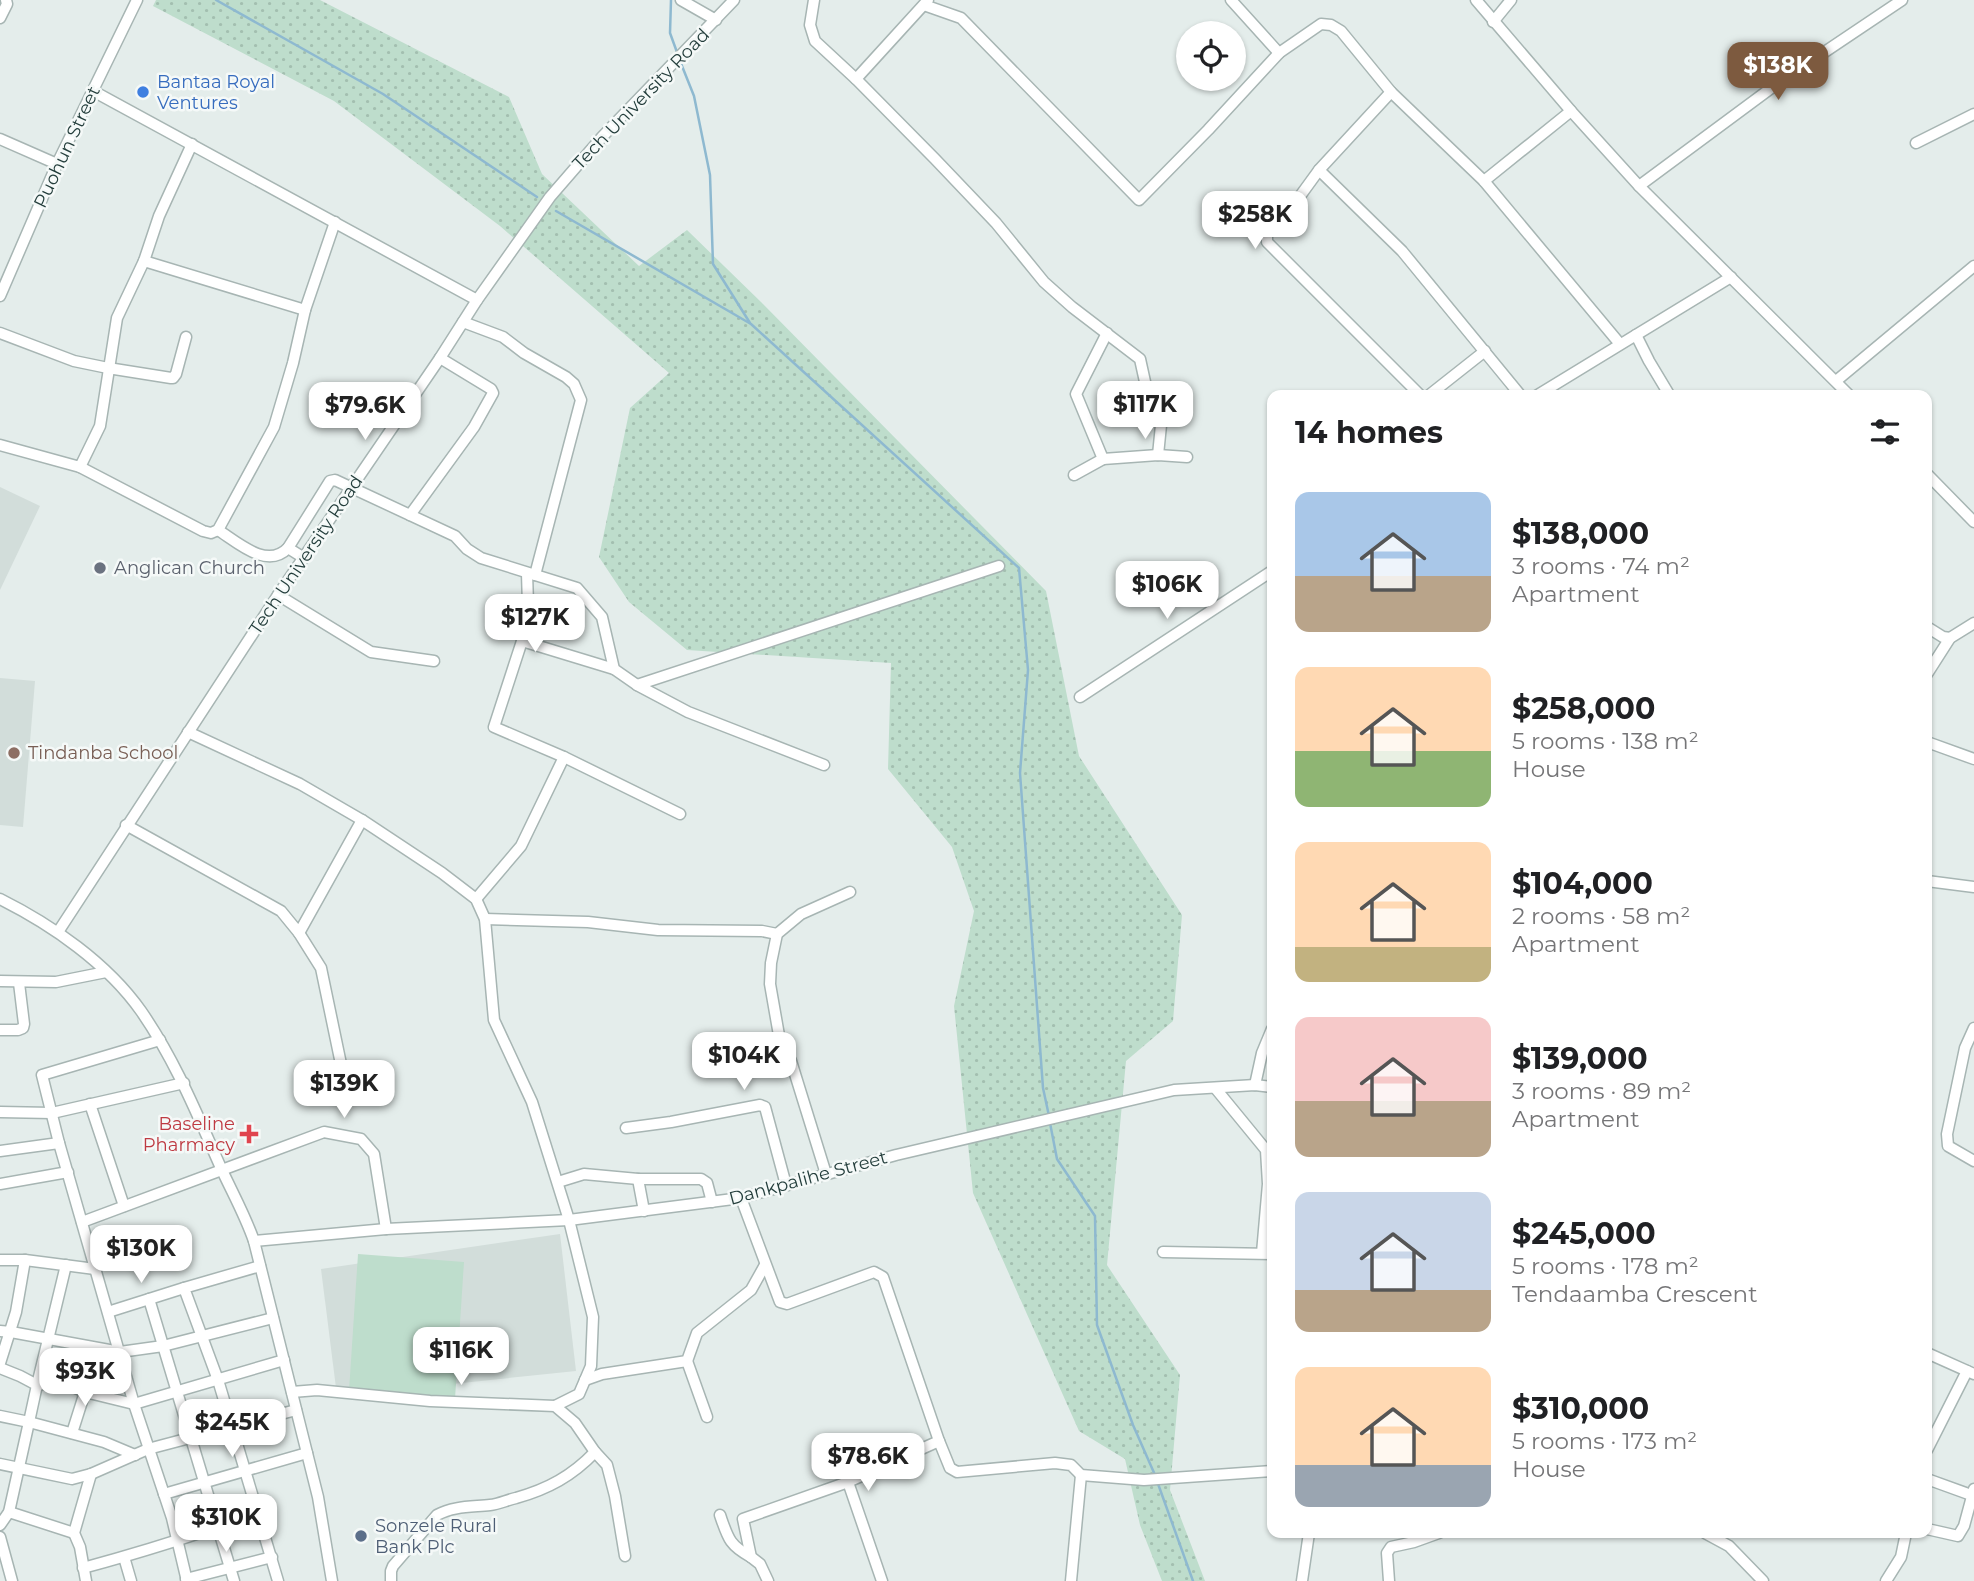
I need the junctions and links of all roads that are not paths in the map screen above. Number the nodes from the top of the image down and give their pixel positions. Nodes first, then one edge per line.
1 (6, 0) edge
2 (137, 0) edge
3 (681, 0) edge
4 (734, 0) edge
5 (814, 0) edge
6 (1231, 0) edge
7 (1476, 0) edge
8 (1511, 0) edge
9 (1902, 0) edge
10 (926, 2) edge
11 (0, 18) edge
12 (716, 20) junction
13 (1493, 22) junction
14 (1279, 53) junction
15 (856, 79) junction
16 (93, 91) junction
17 (1391, 92) junction
18 (1571, 111) junction
19 (1974, 114) edge
20 (0, 139) edge
21 (1916, 143) dead end
22 (191, 144) junction
23 (57, 164) junction
24 (1319, 170) junction
25 (1484, 181) junction
26 (1639, 186) junction
27 (335, 222) junction
28 (144, 261) junction
29 (1974, 266) edge
30 (1731, 277) junction
31 (0, 296) edge
32 (477, 300) junction
33 (304, 310) junction
34 (463, 322) junction
35 (0, 333) edge
36 (1107, 333) junction
37 (1636, 335) junction
38 (186, 337) dead end
39 (1620, 344) junction
40 (1485, 351) junction
41 (440, 358) junction
42 (108, 368) junction
43 (1836, 381) junction
44 (1415, 390) edge
45 (1436, 390) edge
46 (1516, 390) edge
47 (1546, 390) edge
48 (1666, 390) edge
49 (1844, 390) edge
50 (0, 445) edge
51 (1158, 455) junction
52 (1187, 457) dead end
53 (1102, 459) junction
54 (80, 467) junction
55 (1074, 475) dead end
56 (1932, 479) edge
57 (352, 488) junction
58 (410, 515) junction
59 (1974, 522) edge
60 (218, 530) junction
61 (288, 548) junction
62 (304, 558) junction
63 (999, 566) dead end
64 (531, 574) junction
65 (1267, 574) edge
66 (278, 595) junction
67 (1974, 624) edge
68 (1932, 630) edge
69 (1950, 638) junction
70 (522, 641) junction
71 (434, 661) dead end
72 (1932, 666) edge
73 (614, 669) junction
74 (637, 685) junction
75 (1080, 697) dead end
76 (188, 732) junction
77 (1932, 744) edge
78 (564, 757) junction
79 (1974, 759) edge
80 (824, 765) dead end
81 (680, 814) dead end
82 (362, 820) junction
83 (126, 825) junction
84 (1932, 882) edge
85 (1974, 887) edge
86 (850, 892) dead end
87 (0, 899) edge
88 (476, 899) junction
89 (485, 919) junction
90 (58, 932) junction
91 (299, 933) junction
92 (777, 934) junction
93 (106, 972) junction
94 (0, 981) edge
95 (19, 983) junction
96 (1974, 1028) edge
97 (0, 1030) edge
98 (160, 1040) junction
99 (1267, 1041) edge
100 (341, 1065) dead end
101 (184, 1083) junction
102 (1255, 1085) junction
103 (1267, 1086) edge
104 (1216, 1089) junction
105 (90, 1104) junction
106 (0, 1112) edge
107 (52, 1113) junction
108 (626, 1128) dead end
109 (59, 1143) junction
110 (0, 1151) edge
111 (1974, 1161) edge
112 (1267, 1167) edge
113 (222, 1170) junction
114 (68, 1172) junction
115 (826, 1174) junction
116 (638, 1179) junction
117 (558, 1182) junction
118 (0, 1184) edge
119 (786, 1185) junction
120 (741, 1198) junction
121 (712, 1202) junction
122 (124, 1206) junction
123 (644, 1210) junction
124 (569, 1220) junction
125 (82, 1222) junction
126 (386, 1229) junction
127 (254, 1241) junction
128 (1163, 1252) dead end
129 (1267, 1253) edge
130 (25, 1259) junction
131 (0, 1260) edge
132 (66, 1265) junction
133 (765, 1265) junction
134 (260, 1266) junction
135 (95, 1269) junction
136 (184, 1288) junction
137 (149, 1299) junction
138 (108, 1312) junction
139 (272, 1318) junction
140 (6, 1332) edge
141 (201, 1336) junction
142 (49, 1339) junction
143 (163, 1346) junction
144 (120, 1352) junction
145 (1932, 1355) edge
146 (284, 1360) junction
147 (687, 1361) junction
148 (0, 1366) edge
149 (1971, 1372) edge
150 (218, 1380) junction
151 (585, 1380) junction
152 (37, 1385) junction
153 (85, 1392) junction
154 (176, 1392) junction
155 (292, 1392) junction
156 (134, 1404) junction
157 (555, 1406) junction
158 (296, 1410) junction
159 (0, 1416) edge
160 (707, 1417) dead end
161 (29, 1422) junction
162 (232, 1427) junction
163 (72, 1433) junction
164 (190, 1438) junction
165 (939, 1441) junction
166 (1932, 1441) edge
167 (148, 1449) junction
168 (595, 1452) junction
169 (307, 1453) junction
170 (135, 1455) junction
171 (0, 1464) edge
172 (17, 1468) junction
173 (246, 1471) junction
174 (1267, 1471) edge
175 (91, 1474) junction
176 (1081, 1475) junction
177 (1932, 1481) edge
178 (848, 1482) junction
179 (203, 1483) junction
180 (164, 1494) junction
181 (1973, 1494) edge
182 (9, 1512) junction
183 (258, 1512) junction
184 (720, 1516) dead end
185 (0, 1525) edge
186 (218, 1528) junction
187 (1932, 1531) edge
188 (74, 1533) junction
189 (0, 1537) edge
190 (1308, 1538) edge
191 (1425, 1538) edge
192 (1715, 1538) edge
193 (1731, 1538) edge
194 (1905, 1538) edge
195 (177, 1540) junction
196 (1730, 1546) junction
197 (625, 1556) dead end
198 (124, 1557) junction
199 (272, 1557) junction
200 (751, 1557) junction
201 (3, 1561) edge
202 (83, 1567) junction
203 (230, 1569) junction
204 (187, 1580) edge
205 (12, 1581) edge
206 (86, 1581) edge
207 (131, 1581) edge
208 (233, 1581) edge
209 (278, 1581) edge
210 (332, 1581) edge
211 (391, 1581) edge
212 (768, 1581) edge
213 (881, 1581) edge
214 (1071, 1581) edge
215 (1302, 1581) edge
216 (1389, 1581) edge
217 (1763, 1581) edge
218 (1886, 1581) edge

1 - 11 street
2 - 16 street, Puohun Street
3 - 12 street
4 - 12 street, Tech University Road
5 - 15 street
6 - 14 street
7 - 13 street
8 - 13 street
9 - 26 street
10 - 14 street
10 - 15 street
12 - 32 street, Tech University Road
13 - 18 street
14 - 17 street
15 - 36 street
16 - 22 street
16 - 23 street, Puohun Street
17 - 24 street
17 - 25 street
18 - 25 street
18 - 26 street
19 - 21 street
20 - 23 street
22 - 27 street
22 - 28 street
23 - 31 street, Puohun Street
24 - 40 street
24 - 44 street
25 - 39 street
26 - 30 street
27 - 32 street
27 - 33 street
28 - 33 street
28 - 42 street
29 - 43 street
30 - 37 street
30 - 43 street
32 - 34 street, Tech University Road
33 - 60 street
34 - 41 street, Tech University Road
34 - 64 street
35 - 42 street
36 - 51 street
36 - 53 street
37 - 39 street
37 - 48 street
38 - 42 street
39 - 47 street
40 - 45 street
40 - 46 street
41 - 57 street, Tech University Road
41 - 58 street
42 - 54 street
43 - 49 street
50 - 54 street
51 - 52 street
51 - 53 street
53 - 55 street
54 - 60 street
56 - 59 street
57 - 58 street
57 - 61 street
57 - 62 street, Tech University Road
58 - 64 street
60 - 61 street
61 - 62 street
62 - 66 street, Tech University Road
63 - 74 street
64 - 70 street
64 - 73 street
65 - 75 street
66 - 71 street
66 - 76 street, Tech University Road
67 - 69 street
68 - 69 street
69 - 72 street
70 - 73 street
70 - 78 street
73 - 74 street
74 - 80 street
76 - 82 street
76 - 83 street, Tech University Road
77 - 79 street
78 - 81 street
78 - 88 street
82 - 88 street
82 - 91 street
83 - 90 street, Tech University Road
83 - 91 street
84 - 85 street
86 - 92 street
87 - 90 street
88 - 89 street
89 - 92 street
89 - 117 street
90 - 93 street
91 - 100 street
92 - 115 street
93 - 95 street
93 - 98 street
94 - 95 street
95 - 97 street
96 - 111 street
98 - 101 street
98 - 107 street
99 - 102 street
101 - 105 street
101 - 113 street
102 - 103 street, Dankpalihe Street
102 - 104 street, Dankpalihe Street
104 - 112 street
104 - 115 street, Dankpalihe Street
105 - 107 street
105 - 122 street
106 - 107 street
107 - 109 street
108 - 119 street
109 - 110 street
109 - 114 street
113 - 122 street
113 - 126 street
113 - 127 street
114 - 118 street
114 - 125 street
115 - 119 street, Dankpalihe Street
116 - 117 street
116 - 121 street
116 - 123 street
117 - 124 street
119 - 120 street, Dankpalihe Street
120 - 121 street, Dankpalihe Street
120 - 133 street
121 - 123 street, Dankpalihe Street
122 - 125 street
123 - 124 street, Dankpalihe Street
124 - 126 street, Dankpalihe Street
124 - 151 street
125 - 135 street
126 - 127 street, Dankpalihe Street
127 - 134 street
128 - 129 street
130 - 131 street
130 - 132 street
130 - 140 street
132 - 135 street
132 - 142 street
133 - 147 street
133 - 165 street
134 - 136 street
134 - 139 street
135 - 138 street
136 - 137 street
136 - 141 street
137 - 138 street
137 - 143 street
138 - 144 street
139 - 141 street
139 - 146 street
140 - 142 street
140 - 148 street
141 - 143 street
141 - 150 street
142 - 144 street
142 - 152 street
143 - 144 street
143 - 154 street
144 - 156 street
145 - 149 street
146 - 150 street
146 - 155 street
147 - 151 street
147 - 160 street
148 - 152 street
149 - 166 street
150 - 154 street
150 - 162 street
151 - 157 street
152 - 153 street
152 - 161 street
153 - 156 street
153 - 163 street
154 - 156 street
154 - 164 street
155 - 157 street
155 - 158 street
156 - 167 street
157 - 168 street
158 - 162 street
158 - 169 street
159 - 161 street
161 - 163 street
161 - 172 street
162 - 164 street
162 - 173 street
163 - 170 street
164 - 167 street
164 - 179 street
165 - 176 street
165 - 178 street
167 - 170 street
167 - 180 street
168 - 197 street
168 - 211 street
169 - 173 street
169 - 210 street
170 - 175 street
171 - 172 street
172 - 175 street
172 - 182 street
173 - 179 street
173 - 183 street
174 - 176 street
175 - 188 street
176 - 214 street
177 - 181 street
178 - 200 street
178 - 213 street
179 - 180 street
179 - 186 street
180 - 195 street
181 - 187 street
182 - 185 street
182 - 188 street
183 - 186 street
183 - 199 street
184 - 200 street
186 - 195 street
186 - 203 street
188 - 202 street
189 - 201 street
190 - 215 street
191 - 216 street
192 - 196 street
193 - 196 street
194 - 218 street
195 - 198 street
195 - 204 street
196 - 217 street
198 - 202 street
198 - 207 street
199 - 203 street
199 - 209 street
200 - 212 street
201 - 205 street
202 - 206 street
203 - 204 street
203 - 208 street

